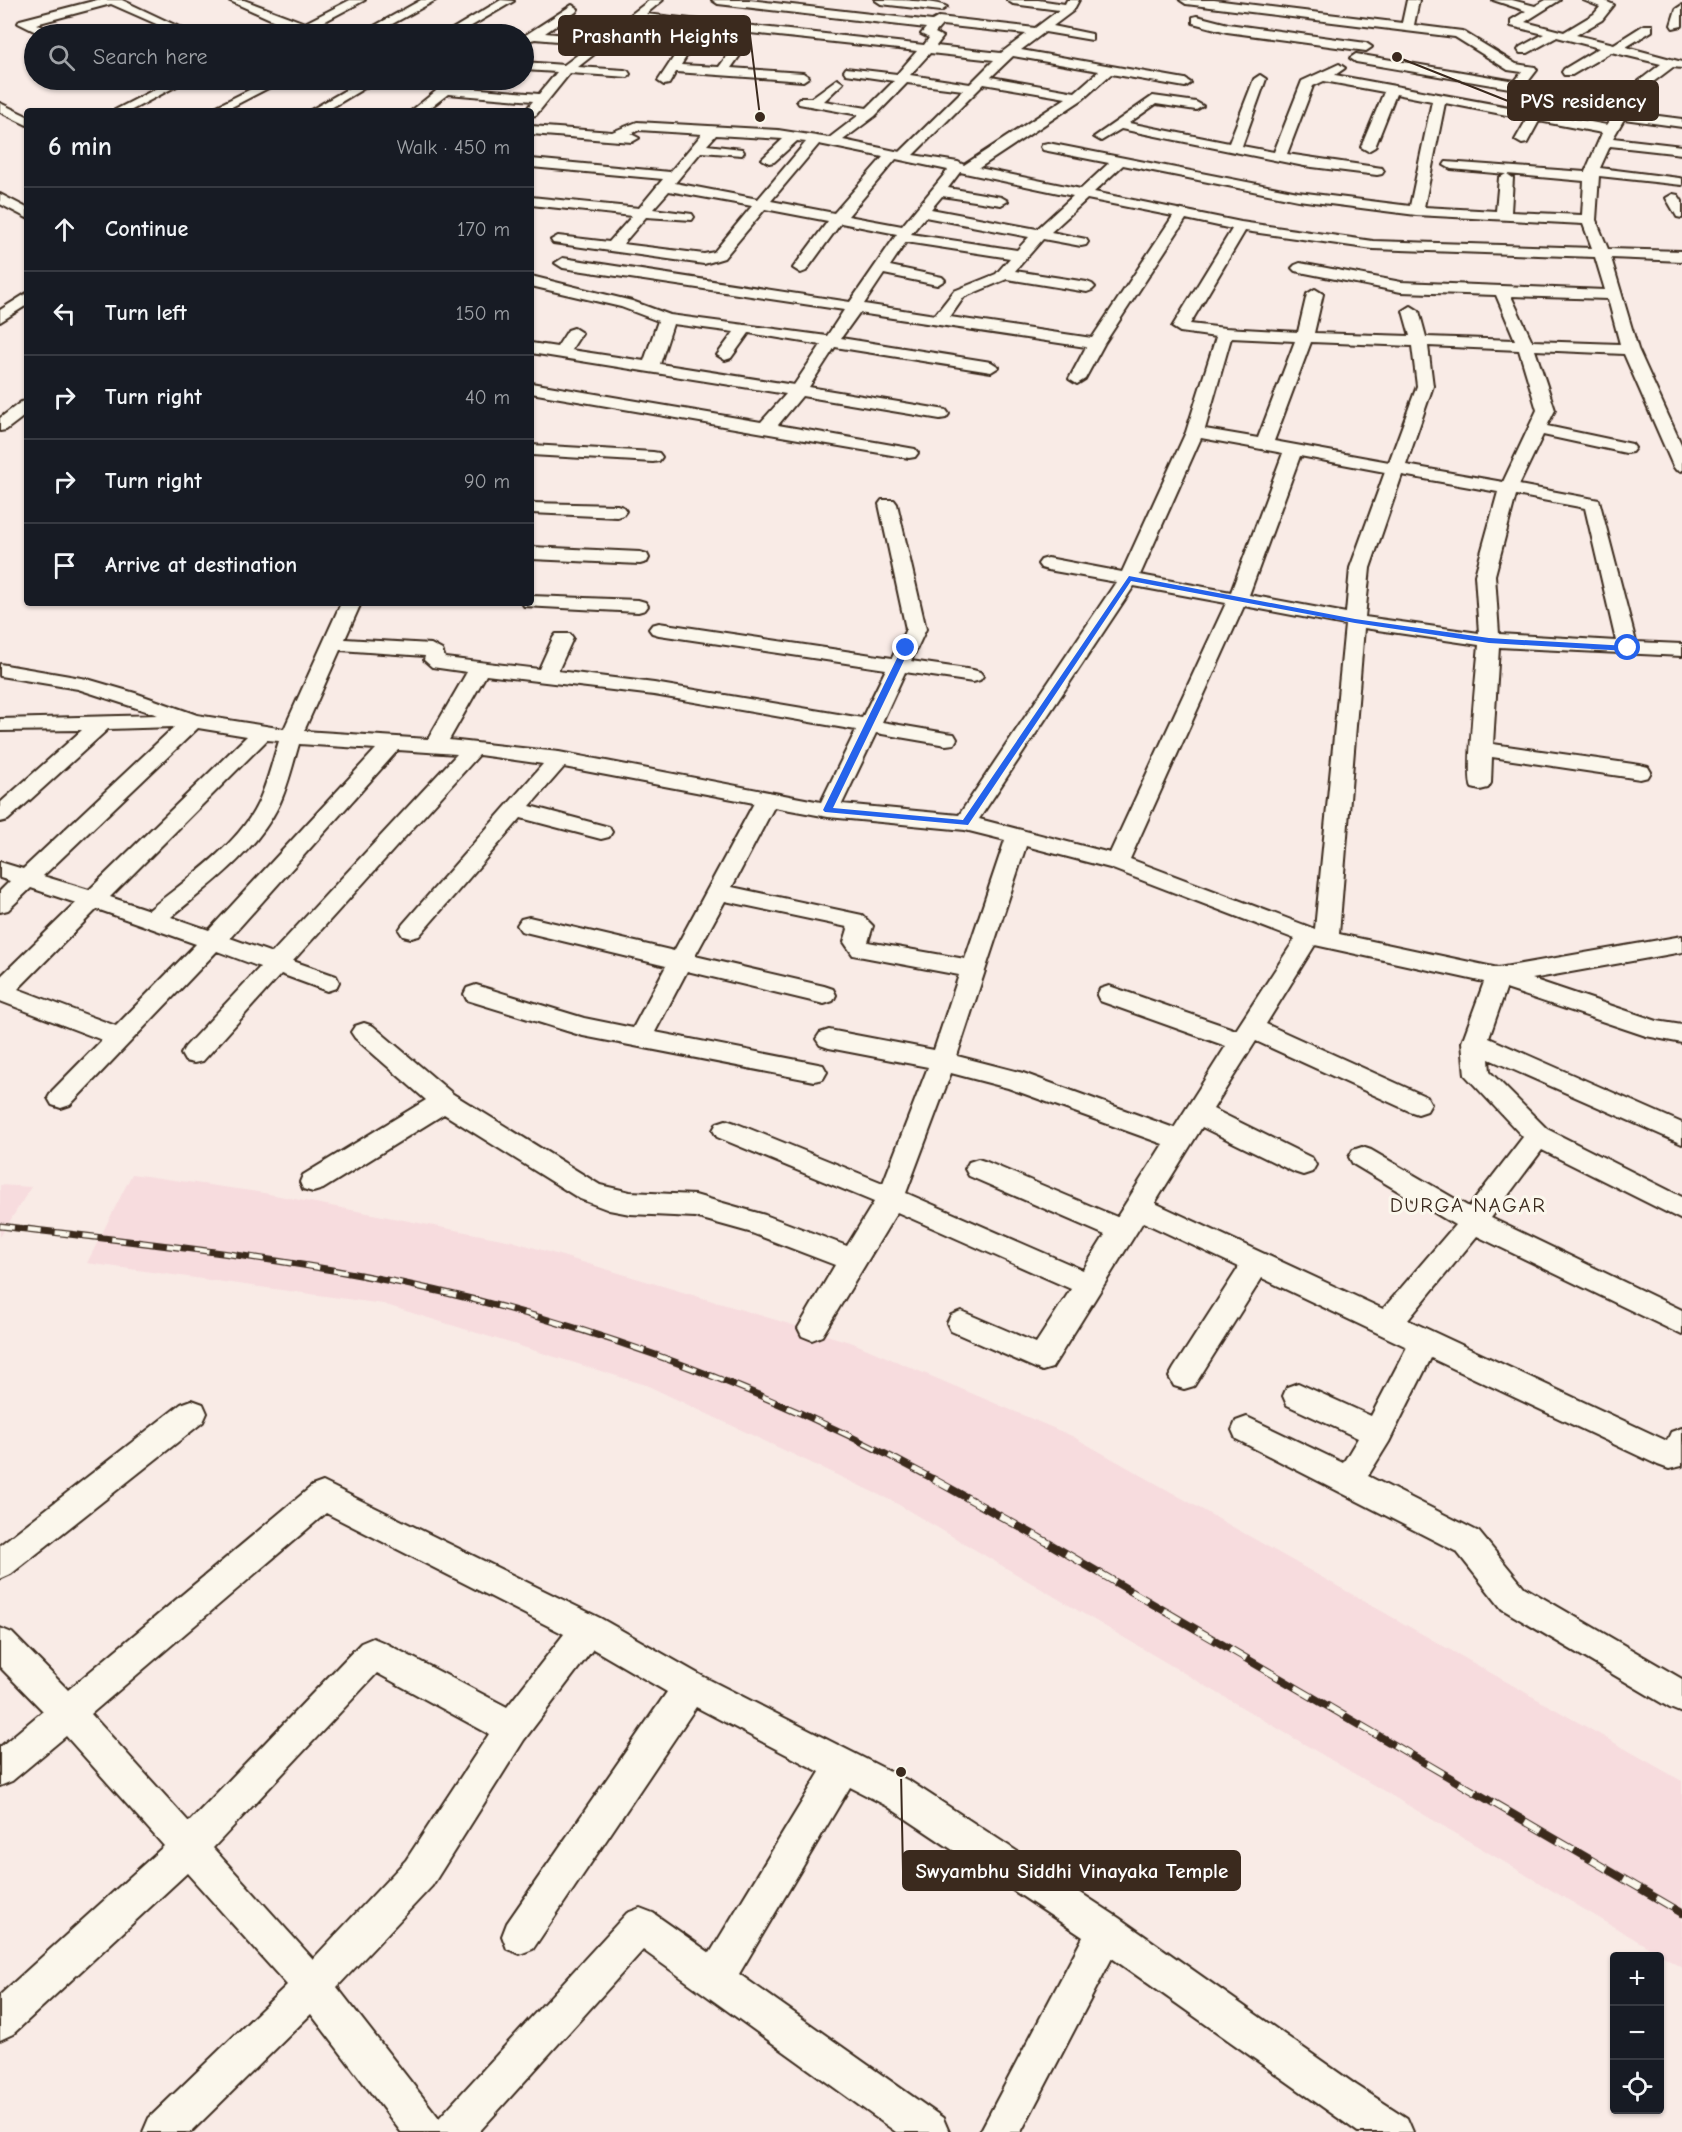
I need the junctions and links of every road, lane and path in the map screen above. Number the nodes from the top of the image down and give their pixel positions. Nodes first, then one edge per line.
1 (111, 0) edge
2 (234, 0) edge
3 (359, 0) edge
4 (430, 0) edge
5 (657, 0) edge
6 (718, 0) edge
7 (724, 0) edge
8 (881, 0) edge
9 (1013, 0) edge
10 (1186, 0) edge
11 (1413, 0) edge
12 (1498, 0) edge
13 (1554, 0) edge
14 (1589, 0) edge
15 (508, 1) edge
16 (1071, 4) edge
17 (1261, 4) edge
18 (941, 7) dead end
19 (572, 9) dead end
20 (1682, 9) edge
21 (1534, 10) junction
22 (636, 18) junction
23 (1197, 20) dead end
24 (26, 24) edge
25 (165, 24) edge
26 (280, 24) edge
27 (312, 24) edge
28 (385, 24) edge
29 (468, 24) edge
30 (1377, 24) junction
31 (1677, 25) dead end
32 (1407, 27) junction
33 (938, 28) junction
34 (1648, 28) dead end
35 (1042, 30) junction
36 (534, 34) edge
37 (1560, 35) junction
38 (1088, 37) dead end
39 (534, 38) edge
40 (603, 43) junction
41 (742, 44) dead end
42 (1366, 47) junction
43 (927, 48) junction
44 (1612, 48) junction
45 (1524, 50) dead end
46 (1009, 55) junction
47 (1356, 58) junction
48 (1678, 65) edge
49 (534, 67) edge
50 (674, 68) junction
51 (566, 70) junction
52 (850, 70) dead end
53 (1108, 70) junction
54 (1196, 70) dead end
55 (723, 71) junction
56 (1568, 72) dead end
57 (624, 74) dead end
58 (803, 77) dead end
59 (904, 77) junction
60 (1326, 77) junction
61 (1260, 79) dead end
62 (664, 81) dead end
63 (837, 83) dead end
64 (1185, 83) junction
65 (1502, 83) junction
66 (978, 84) junction
67 (1518, 86) junction
68 (162, 90) edge
69 (257, 90) edge
70 (354, 90) edge
71 (442, 90) joint
72 (1391, 90) junction
73 (1078, 96) junction
74 (542, 98) junction
75 (1439, 99) junction
76 (1169, 102) junction
77 (1196, 106) dead end
78 (1622, 106) junction
79 (0, 107) edge
80 (126, 108) edge
81 (220, 108) edge
82 (321, 108) edge
83 (421, 108) edge
84 (534, 108) edge
85 (1488, 108) junction
86 (1682, 110) edge
87 (870, 113) junction
88 (1535, 117) junction
89 (24, 119) edge
90 (1682, 123) edge
91 (1119, 125) junction
92 (534, 130) edge
93 (712, 130) junction
94 (615, 136) junction
95 (794, 136) junction
96 (1607, 136) junction
97 (1101, 137) dead end
98 (816, 140) junction
99 (1522, 140) dead end
100 (656, 141) dead end
101 (832, 142) junction
102 (677, 144) dead end
103 (698, 147) junction
104 (1048, 147) dead end
105 (1368, 147) dead end
106 (1234, 149) junction
107 (1682, 150) edge
108 (737, 152) dead end
109 (899, 155) junction
110 (1279, 157) junction
111 (769, 159) dead end
112 (1122, 162) junction
113 (534, 163) edge
114 (1451, 165) dead end
115 (963, 167) junction
116 (1377, 171) dead end
117 (1591, 174) junction
118 (1506, 178) dead end
119 (1301, 179) junction
120 (669, 181) junction
121 (1679, 182) dead end
122 (939, 191) junction
123 (1085, 192) junction
124 (0, 198) edge
125 (1674, 198) dead end
126 (1000, 201) dead end
127 (534, 204) edge
128 (765, 204) junction
129 (1416, 211) junction
130 (24, 212) edge
131 (644, 212) junction
132 (921, 212) junction
133 (1183, 213) junction
134 (1682, 214) edge
135 (1503, 216) junction
136 (687, 217) dead end
137 (837, 219) junction
138 (1589, 220) junction
139 (1241, 226) junction
140 (1279, 231) junction
141 (904, 234) junction
142 (1040, 234) junction
143 (558, 240) dead end
144 (1081, 242) dead end
145 (580, 243) junction
146 (612, 248) junction
147 (1602, 254) junction
148 (1019, 255) junction
149 (1682, 256) edge
150 (563, 263) junction
151 (801, 268) dead end
152 (1300, 268) dead end
153 (881, 269) junction
154 (1004, 274) junction
155 (937, 280) dead end
156 (536, 282) edge
157 (1087, 287) dead end
158 (1501, 290) junction
159 (1315, 294) dead end
160 (1614, 295) junction
161 (24, 300) edge
162 (856, 307) junction
163 (1411, 311) dead end
164 (0, 317) edge
165 (940, 319) junction
166 (674, 320) junction
167 (745, 328) junction
168 (574, 333) dead end
169 (1225, 333) junction
170 (1305, 337) junction
171 (1419, 341) junction
172 (832, 342) junction
173 (1096, 344) junction
174 (1525, 344) junction
175 (534, 348) edge
176 (1630, 349) junction
177 (561, 353) junction
178 (725, 355) dead end
179 (991, 367) dead end
180 (659, 370) junction
181 (1077, 379) dead end
182 (534, 388) edge
183 (799, 389) junction
184 (24, 408) edge
185 (940, 414) dead end
186 (0, 426) edge
187 (766, 428) junction
188 (1538, 429) junction
189 (1195, 432) junction
190 (1264, 445) junction
191 (1626, 448) dead end
192 (534, 450) edge
193 (1293, 450) junction
194 (909, 453) dead end
195 (653, 457) dead end
196 (1682, 466) edge
197 (1395, 469) junction
198 (1508, 490) junction
199 (888, 504) dead end
200 (534, 508) edge
201 (617, 511) dead end
202 (534, 553) edge
203 (640, 558) dead end
204 (1048, 564) dead end
205 (1129, 578) junction
206 (1238, 600) junction
207 (534, 602) edge
208 (350, 606) edge
209 (638, 606) dead end
210 (1355, 621) junction
211 (659, 629) dead end
212 (563, 638) dead end
213 (1489, 640) junction
214 (333, 644) junction
215 (1628, 648) junction
216 (1682, 650) edge
217 (897, 664) junction
218 (480, 667) junction
219 (0, 670) edge
220 (546, 675) junction
221 (973, 676) dead end
222 (104, 721) junction
223 (193, 721) junction
224 (868, 724) junction
225 (2, 727) edge
226 (262, 732) junction
227 (291, 737) junction
228 (946, 739) dead end
229 (394, 742) junction
230 (435, 744) junction
231 (474, 748) junction
232 (1481, 749) junction
233 (559, 759) junction
234 (1640, 772) dead end
235 (1480, 783) dead end
236 (768, 798) junction
237 (515, 809) junction
238 (828, 810) junction
239 (0, 815) edge
240 (965, 823) junction
241 (601, 832) dead end
242 (1017, 837) junction
243 (1117, 862) junction
244 (0, 870) edge
245 (28, 879) junction
246 (720, 892) junction
247 (93, 901) junction
248 (0, 904) edge
249 (153, 919) junction
250 (529, 925) dead end
251 (411, 930) dead end
252 (1318, 938) junction
253 (213, 941) junction
254 (1682, 945) edge
255 (680, 962) junction
256 (277, 964) junction
257 (974, 969) junction
258 (1498, 977) junction
259 (327, 982) dead end
260 (476, 994) dead end
261 (824, 995) dead end
262 (1108, 995) dead end
263 (364, 1032) dead end
264 (1682, 1034) edge
265 (1246, 1035) junction
266 (640, 1037) junction
267 (121, 1038) junction
268 (829, 1039) dead end
269 (1475, 1042) junction
270 (194, 1054) dead end
271 (943, 1061) junction
272 (814, 1072) dead end
273 (61, 1098) dead end
274 (444, 1101) junction
275 (1418, 1104) dead end
276 (1197, 1113) junction
277 (726, 1130) dead end
278 (1682, 1134) edge
279 (1538, 1136) junction
280 (1180, 1140) junction
281 (1362, 1157) dead end
282 (1303, 1165) dead end
283 (978, 1169) dead end
284 (314, 1182) dead end
285 (891, 1198) junction
286 (1138, 1207) junction
287 (1682, 1209) edge
288 (1473, 1222) junction
289 (1123, 1231) junction
290 (852, 1260) junction
291 (1256, 1263) junction
292 (1089, 1285) junction
293 (961, 1323) dead end
294 (1388, 1323) junction
295 (1682, 1323) edge
296 (812, 1328) dead end
297 (1424, 1342) junction
298 (1184, 1377) dead end
299 (1298, 1395) dead end
300 (192, 1413) dead end
301 (1247, 1430) dead end
302 (1378, 1433) junction
303 (1682, 1441) edge
304 (1349, 1481) junction
305 (0, 1564) edge
306 (588, 1629) junction
307 (0, 1644) edge
308 (690, 1687) junction
309 (1682, 1697) edge
310 (66, 1711) junction
311 (512, 1728) junction
312 (843, 1766) junction
313 (0, 1768) edge
314 (188, 1848) junction
315 (1106, 1930) junction
316 (520, 1936) dead end
317 (716, 1979) junction
318 (313, 1986) junction
319 (0, 2021) edge
320 (163, 2132) edge
321 (425, 2132) edge
322 (453, 2132) edge
323 (929, 2132) edge
324 (1000, 2132) edge
325 (1393, 2132) edge

1 - 24 street
1 - 25 street
2 - 26 street
3 - 27 street
4 - 28 street
5 - 22 street
6 - 7 street
7 - 33 street
8 - 18 street
9 - 16 street
10 - 17 street
11 - 32 street
12 - 21 street
13 - 21 street
14 - 37 street
15 - 29 street
16 - 35 street
17 - 30 street
19 - 36 street
20 - 31 street
21 - 37 street
22 - 40 street
22 - 43 street
23 - 42 street
30 - 32 street
30 - 42 street
32 - 67 street
33 - 35 street
33 - 43 street
34 - 44 street
35 - 38 street
35 - 46 street
37 - 44 street
37 - 45 street
39 - 40 street
40 - 50 street
40 - 51 street
41 - 55 street
42 - 47 street
43 - 46 street
43 - 59 street
44 - 48 street
44 - 56 street
46 - 53 street
46 - 66 street
47 - 60 street
47 - 65 street
48 - 78 street
49 - 51 street
50 - 55 street
50 - 62 street
51 - 57 street
51 - 74 street
52 - 59 street
53 - 64 street
53 - 73 street
54 - 64 street
55 - 58 street
59 - 66 street
59 - 87 street
60 - 72 street
60 - 110 street
61 - 106 street
63 - 87 street
64 - 76 street
65 - 67 street
65 - 85 street
66 - 73 street
66 - 109 street
67 - 78 street
68 - 80 street
69 - 81 street
70 - 82 street
71 - 74 street
71 - 83 street
72 - 75 street
72 - 105 street
73 - 115 street
74 - 84 street
75 - 85 street
75 - 129 street
76 - 77 street
76 - 91 street
78 - 86 street
78 - 90 street
78 - 96 street
79 - 89 street
85 - 88 street
87 - 101 street
88 - 96 street
88 - 99 street
91 - 97 street
91 - 106 street
92 - 94 street
93 - 94 street
93 - 95 street
93 - 103 street
94 - 100 street
95 - 98 street
95 - 111 street
96 - 107 street
96 - 117 street
98 - 101 street
98 - 128 street
101 - 109 street
102 - 103 street
103 - 108 street
103 - 120 street
104 - 112 street
106 - 110 street
109 - 115 street
109 - 137 street
110 - 119 street
112 - 119 street
112 - 123 street
113 - 120 street
114 - 117 street
115 - 122 street
115 - 123 street
116 - 119 street
117 - 121 street
117 - 138 street
118 - 135 street
119 - 129 street
119 - 140 street
120 - 128 street
120 - 131 street
122 - 126 street
122 - 132 street
123 - 133 street
123 - 142 street
124 - 130 street
125 - 134 street
127 - 131 street
128 - 137 street
128 - 146 street
129 - 135 street
131 - 136 street
131 - 146 street
132 - 141 street
132 - 142 street
133 - 139 street
133 - 173 street
135 - 138 street
137 - 141 street
137 - 151 street
138 - 147 street
139 - 140 street
139 - 169 street
140 - 147 street
141 - 148 street
141 - 153 street
142 - 144 street
142 - 148 street
143 - 145 street
145 - 146 street
145 - 150 street
147 - 149 street
147 - 160 street
148 - 154 street
150 - 156 street
150 - 162 street
152 - 158 street
153 - 155 street
153 - 162 street
154 - 157 street
154 - 165 street
156 - 166 street
158 - 160 street
158 - 174 street
159 - 170 street
160 - 176 street
161 - 164 street
162 - 165 street
162 - 172 street
163 - 171 street
165 - 173 street
166 - 167 street
166 - 180 street
167 - 172 street
167 - 178 street
168 - 177 street
169 - 170 street
169 - 189 street
170 - 171 street
170 - 190 street
171 - 174 street
171 - 197 street
172 - 179 street
172 - 183 street
173 - 181 street
174 - 176 street
174 - 188 street
175 - 177 street
176 - 196 street
177 - 180 street
180 - 183 street
182 - 187 street
183 - 185 street
183 - 187 street
184 - 186 street
187 - 194 street
188 - 191 street
188 - 198 street
189 - 190 street
189 - 205 street
190 - 193 street
192 - 195 street
193 - 197 street
193 - 206 street
197 - 198 street
197 - 210 street
198 - 213 street
198 - 215 street
199 - 217 street
200 - 201 street
202 - 203 street
204 - 205 street
205 - 206 street
205 - 240 street
206 - 210 street
206 - 243 street
207 - 209 street
208 - 214 street
210 - 213 street
210 - 252 street
211 - 217 street
212 - 220 street
213 - 215 street
213 - 232 street
214 - 218 street
214 - 227 street
215 - 216 street
217 - 221 street
217 - 224 street
218 - 220 street
218 - 230 street
219 - 223 street
220 - 224 street
222 - 223 street
222 - 225 street
222 - 239 street
223 - 226 street
223 - 245 street
224 - 228 street
224 - 238 street
226 - 227 street
226 - 247 street
227 - 229 street
227 - 249 street
229 - 230 street
229 - 253 street
230 - 231 street
231 - 233 street
231 - 256 street
232 - 234 street
232 - 235 street
233 - 236 street
233 - 237 street
236 - 238 street
236 - 246 street
237 - 241 street
237 - 251 street
238 - 240 street
240 - 242 street
242 - 243 street
242 - 257 street
243 - 252 street
244 - 245 street
245 - 247 street
245 - 248 street
246 - 255 street
246 - 257 street
247 - 249 street
247 - 267 street
249 - 253 street
250 - 255 street
252 - 258 street
252 - 265 street
253 - 256 street
253 - 267 street
254 - 258 street
255 - 261 street
255 - 266 street
256 - 259 street
256 - 270 street
257 - 271 street
258 - 264 street
258 - 269 street
260 - 266 street
262 - 265 street
263 - 274 street
265 - 275 street
265 - 276 street
266 - 272 street
267 - 273 street
268 - 271 street
269 - 278 street
269 - 279 street
271 - 280 street
271 - 285 street
274 - 284 street
274 - 290 street
276 - 280 street
276 - 282 street
277 - 285 street
279 - 287 street
279 - 288 street
280 - 286 street
281 - 288 street
283 - 289 street
285 - 290 street
285 - 292 street
286 - 289 street
286 - 291 street
288 - 294 street
288 - 295 street
289 - 292 street
290 - 296 street
291 - 294 street
291 - 298 street
292 - 293 street
294 - 297 street
297 - 302 street
297 - 303 street
299 - 302 street
300 - 305 street
301 - 304 street
302 - 304 street
304 - 309 street
306 - 308 street
306 - 310 street
306 - 311 street
307 - 310 street
308 - 312 street
308 - 316 street
310 - 313 street
310 - 314 street
311 - 314 street
311 - 318 street
312 - 315 street
312 - 317 street
314 - 318 street
314 - 319 street
315 - 324 street
315 - 325 street
317 - 322 street
317 - 323 street
318 - 320 street
318 - 321 street

